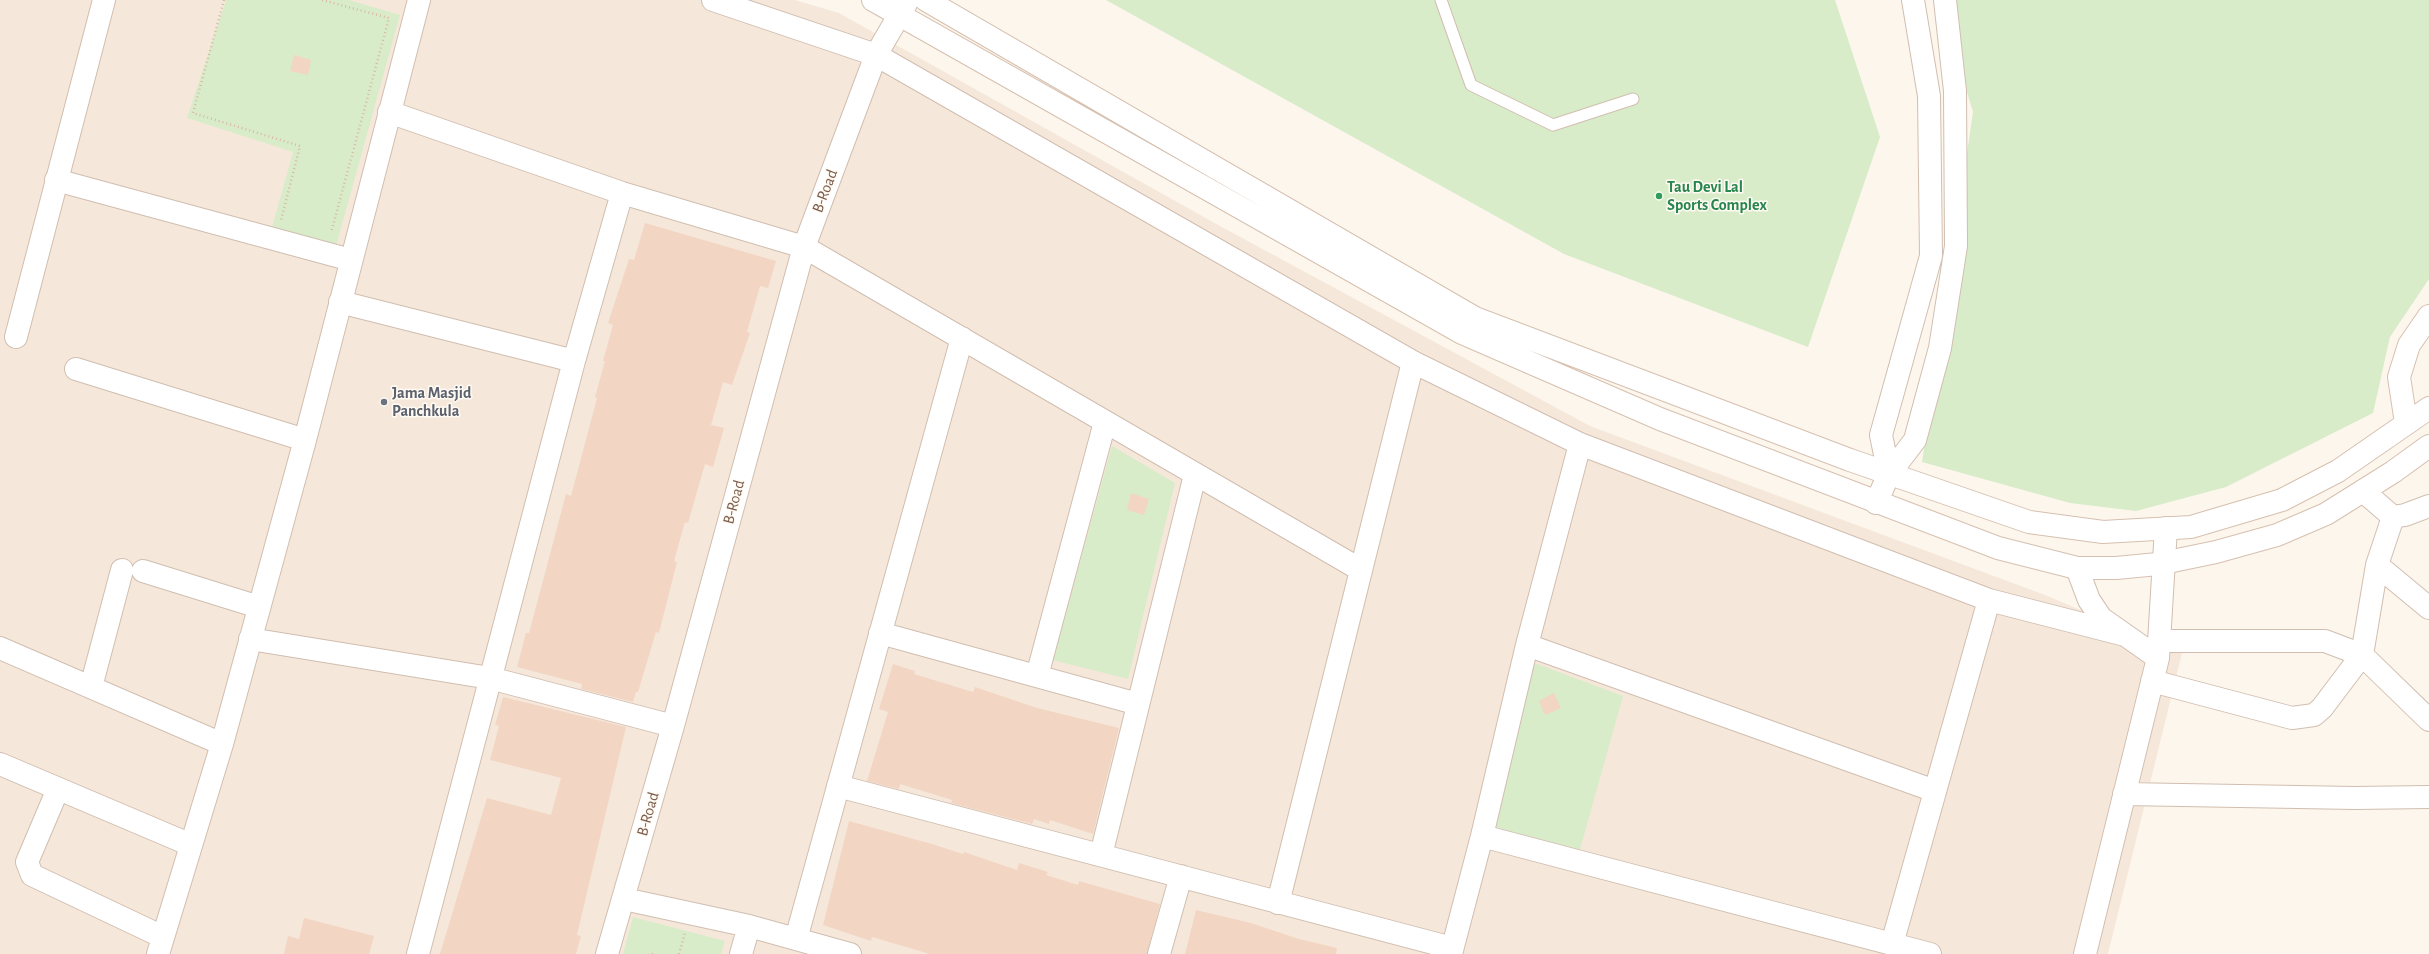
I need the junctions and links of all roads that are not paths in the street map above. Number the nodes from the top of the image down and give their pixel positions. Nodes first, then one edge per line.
1 (104, 0) edge
2 (419, 0) edge
3 (713, 0) edge
4 (873, 0) edge
5 (926, 0) edge
6 (1441, 0) edge
7 (1913, 0) edge
8 (1945, 0) edge
9 (904, 7) edge
10 (876, 55) junction
11 (1633, 99) dead end
12 (389, 112) junction
13 (56, 180) junction
14 (622, 193) junction
15 (804, 247) junction
16 (351, 260) junction
17 (340, 302) junction
18 (2429, 316) edge
19 (16, 337) dead end
20 (962, 338) junction
21 (574, 361) junction
22 (1413, 362) junction
23 (76, 369) dead end
24 (2429, 408) edge
25 (1105, 422) junction
26 (2406, 423) junction
27 (305, 440) junction
28 (1580, 444) junction
29 (2429, 446) edge
30 (1889, 474) junction
31 (1195, 475) junction
32 (2363, 491) junction
33 (1876, 503) junction
34 (2429, 506) edge
35 (2393, 517) junction
36 (2166, 528) junction
37 (2165, 562) junction
38 (2377, 565) junction
39 (2077, 568) junction
40 (1361, 570) junction
41 (1989, 600) junction
42 (259, 607) junction
43 (2429, 608) edge
44 (880, 633) junction
45 (2121, 634) junction
46 (250, 639) junction
47 (1527, 644) junction
48 (0, 648) edge
49 (2158, 650) junction
50 (2362, 655) junction
51 (1037, 676) junction
52 (490, 678) junction
53 (2152, 681) junction
54 (91, 687) junction
55 (1138, 704) junction
56 (2429, 720) edge
57 (673, 726) junction
58 (222, 744) junction
59 (0, 764) edge
60 (838, 786) junction
61 (58, 788) junction
62 (1935, 791) junction
63 (2124, 794) junction
64 (2429, 797) edge
65 (1482, 836) junction
66 (191, 845) junction
67 (1101, 855) junction
68 (1181, 876) junction
69 (624, 899) junction
70 (1278, 903) junction
71 (749, 926) junction
72 (796, 939) junction
73 (1892, 944) junction
74 (160, 946) edge
75 (1452, 951) edge
76 (418, 954) edge
77 (607, 954) edge
78 (741, 954) edge
79 (850, 954) edge
80 (1159, 954) edge
81 (1930, 954) edge
82 (2085, 954) edge

1 - 13 street
2 - 12 street
3 - 10 street
4 - 9 street
5 - 30 street
6 - 11 lane
7 - 30 street
8 - 30 street
9 - 10 street, B-Road
9 - 33 street
10 - 15 street, B-Road
10 - 22 street
12 - 14 street
12 - 16 street
13 - 16 street
13 - 19 street
14 - 15 street
14 - 21 street
15 - 20 street
15 - 57 street, B-Road
16 - 17 street
17 - 21 street
17 - 27 street
18 - 26 street
20 - 25 street
20 - 44 street
21 - 52 street
22 - 28 street
22 - 40 street
23 - 27 street
24 - 26 street
25 - 31 street
25 - 51 street
26 - 36 street
27 - 42 street
28 - 41 street
28 - 47 street
29 - 32 street
30 - 33 street
30 - 36 street
31 - 40 street
31 - 55 street
32 - 35 street
32 - 37 street
33 - 39 street
34 - 35 street
35 - 38 street
36 - 37 street
37 - 39 street
37 - 49 street
38 - 43 street
38 - 50 street
39 - 45 street
40 - 70 street
41 - 45 street
41 - 62 street
42 - 46 street
42 - 54 street
44 - 51 street
44 - 60 street
45 - 49 street
46 - 52 street
46 - 58 street
47 - 62 street
47 - 65 street
48 - 54 street
49 - 50 street
49 - 53 street
50 - 53 street
50 - 56 street
51 - 55 street
52 - 57 street
52 - 76 street
53 - 63 street
54 - 58 street
55 - 67 street
57 - 69 street, B-Road
58 - 66 street
59 - 61 street
60 - 67 street
60 - 72 street
61 - 66 street
61 - 74 street
62 - 73 street
63 - 64 street
63 - 82 street
65 - 73 street
65 - 75 street
66 - 74 street
67 - 68 street
68 - 70 street
68 - 80 street
69 - 71 street
69 - 77 street, B-Road
70 - 75 street
71 - 72 street
71 - 78 street
72 - 79 street
73 - 81 street

